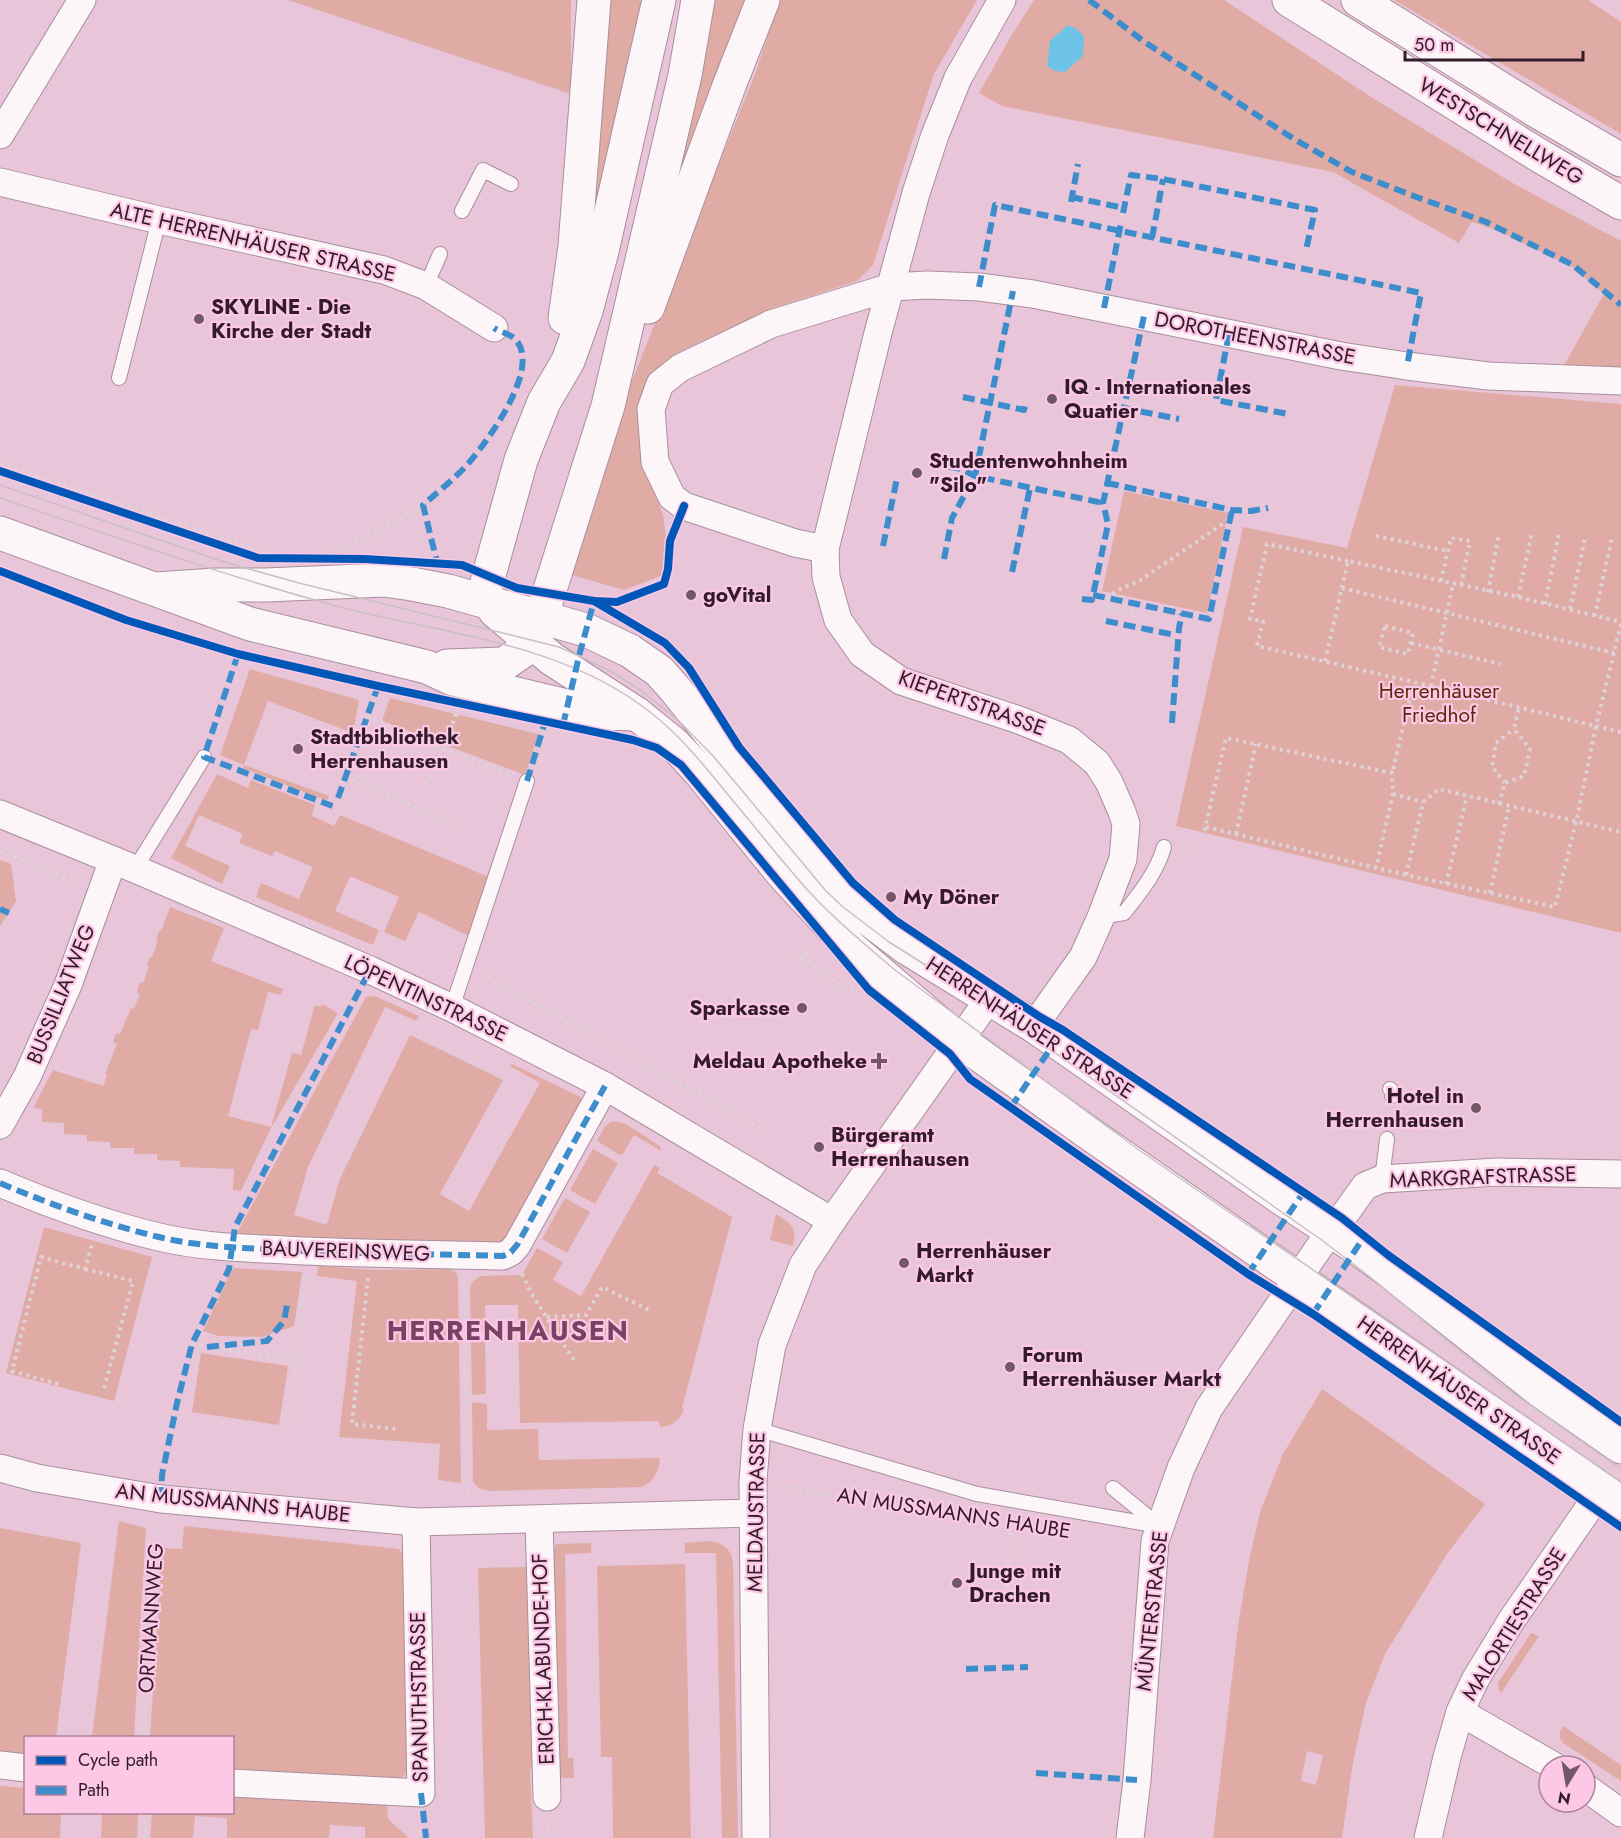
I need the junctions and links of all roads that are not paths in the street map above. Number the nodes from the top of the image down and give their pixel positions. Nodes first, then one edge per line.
1 (82, 0) edge
2 (594, 0) edge
3 (659, 0) edge
4 (698, 0) edge
5 (763, 0) edge
6 (1002, 0) edge
7 (1289, 0) edge
8 (1358, 0) edge
9 (0, 135) edge
10 (1621, 160) edge
11 (0, 182) edge
12 (511, 184) dead end
13 (1621, 203) edge
14 (462, 212) dead end
15 (159, 220) junction
16 (440, 254) dead end
17 (426, 286) junction
18 (891, 287) junction
19 (494, 328) dead end
20 (119, 378) dead end
21 (1621, 381) edge
22 (544, 402) junction
23 (608, 406) junction
24 (0, 533) edge
25 (825, 549) junction
26 (156, 589) junction
27 (482, 600) junction
28 (536, 629) junction
29 (427, 667) junction
30 (637, 714) junction
31 (204, 757) dead end
32 (527, 781) road end
33 (0, 814) edge
34 (1162, 852) road end
35 (124, 865) junction
36 (1101, 917) junction
37 (989, 999) junction
38 (452, 1008) junction
39 (1034, 1026) junction
40 (960, 1041) junction
41 (605, 1086) junction
42 (0, 1125) edge
43 (1387, 1138) dead end
44 (1621, 1174) edge
45 (1382, 1179) junction
46 (0, 1183) edge
47 (832, 1221) junction
48 (1330, 1230) junction
49 (1298, 1277) junction
50 (757, 1429) junction
51 (1621, 1447) edge
52 (0, 1468) edge
53 (1113, 1488) dead end
54 (1611, 1496) edge
55 (753, 1514) junction
56 (539, 1520) junction
57 (416, 1522) junction
58 (1159, 1526) junction
59 (1460, 1712) junction
60 (1537, 1756) edge
61 (0, 1766) edge
62 (24, 1768) edge
63 (234, 1783) edge
64 (1597, 1796) edge
65 (547, 1797) dead end
66 (1621, 1813) edge
67 (756, 1838) edge
68 (1130, 1838) edge
69 (1428, 1838) edge

1 - 9 street
2 - 22 main road
3 - 22 main road
4 - 23 main road
5 - 23 main road
6 - 18 street
7 - 13 main road, WESTSCHNELLWEG
8 - 10 main road, WESTSCHNELLWEG
11 - 15 street, ALTE HERRENHÄUSER STRASSE
12 - 14 lane
15 - 17 street, ALTE HERRENHÄUSER STRASSE
15 - 20 lane
16 - 17 lane
17 - 19 street, ALTE HERRENHÄUSER STRASSE
18 - 21 street, DOROTHEENSTRASSE
18 - 25 street, KIEPERTSTRASSE
18 - 25 street, DOROTHEENSTRASSE
22 - 27 main road
23 - 28 main road
24 - 26 main road, HERRENHÄUSER STRASSE
25 - 36 street, KIEPERTSTRASSE
26 - 27 main road, HERRENHÄUSER STRASSE
26 - 29 main road, HERRENHÄUSER STRASSE
27 - 28 main road, HERRENHÄUSER STRASSE
28 - 29 main road, HERRENHÄUSER STRASSE
28 - 30 main road, HERRENHÄUSER STRASSE
28 - 37 main road, HERRENHÄUSER STRASSE
29 - 30 main road, HERRENHÄUSER STRASSE
30 - 40 main road, HERRENHÄUSER STRASSE
31 - 35 lane, BUSSILLIATWEG
32 - 38 lane
33 - 35 street, LÖPENTINSTRASSE
34 - 36 lane
35 - 38 street, LÖPENTINSTRASSE
35 - 42 street, BUSSILLIATWEG
36 - 39 street, KIEPERTSTRASSE
37 - 39 main road, HERRENHÄUSER STRASSE
37 - 40 street, MELDAUSTRASSE
38 - 41 street, LÖPENTINSTRASSE
39 - 48 main road, HERRENHÄUSER STRASSE
40 - 47 street, MELDAUSTRASSE
40 - 49 main road, HERRENHÄUSER STRASSE
41 - 46 street, BAUVEREINSWEG
41 - 47 street, LÖPENTINSTRASSE
43 - 45 lane
44 - 45 street, MARKGRAFSTRASSE
45 - 48 street, MARKGRAFSTRASSE
47 - 50 street, MELDAUSTRASSE
48 - 49 street
48 - 51 main road, HERRENHÄUSER STRASSE
49 - 54 main road, HERRENHÄUSER STRASSE
49 - 58 street, MÜNTERSTRASSE
50 - 55 street, MELDAUSTRASSE
50 - 58 lane
52 - 57 street, AN MUSSMANNS HAUBE
53 - 58 lane
54 - 59 street, MALORTIESTRASSE
55 - 56 street, AN MUSSMANNS HAUBE
55 - 67 street, MELDAUSTRASSE
56 - 57 street, AN MUSSMANNS HAUBE
56 - 65 street, ERICH-KLABUNDE-HOF
57 - 63 street, SPANUTHSTRASSE
58 - 68 street, MÜNTERSTRASSE
59 - 60 street
59 - 69 street, MALORTIESTRASSE
61 - 62 street
64 - 66 street

